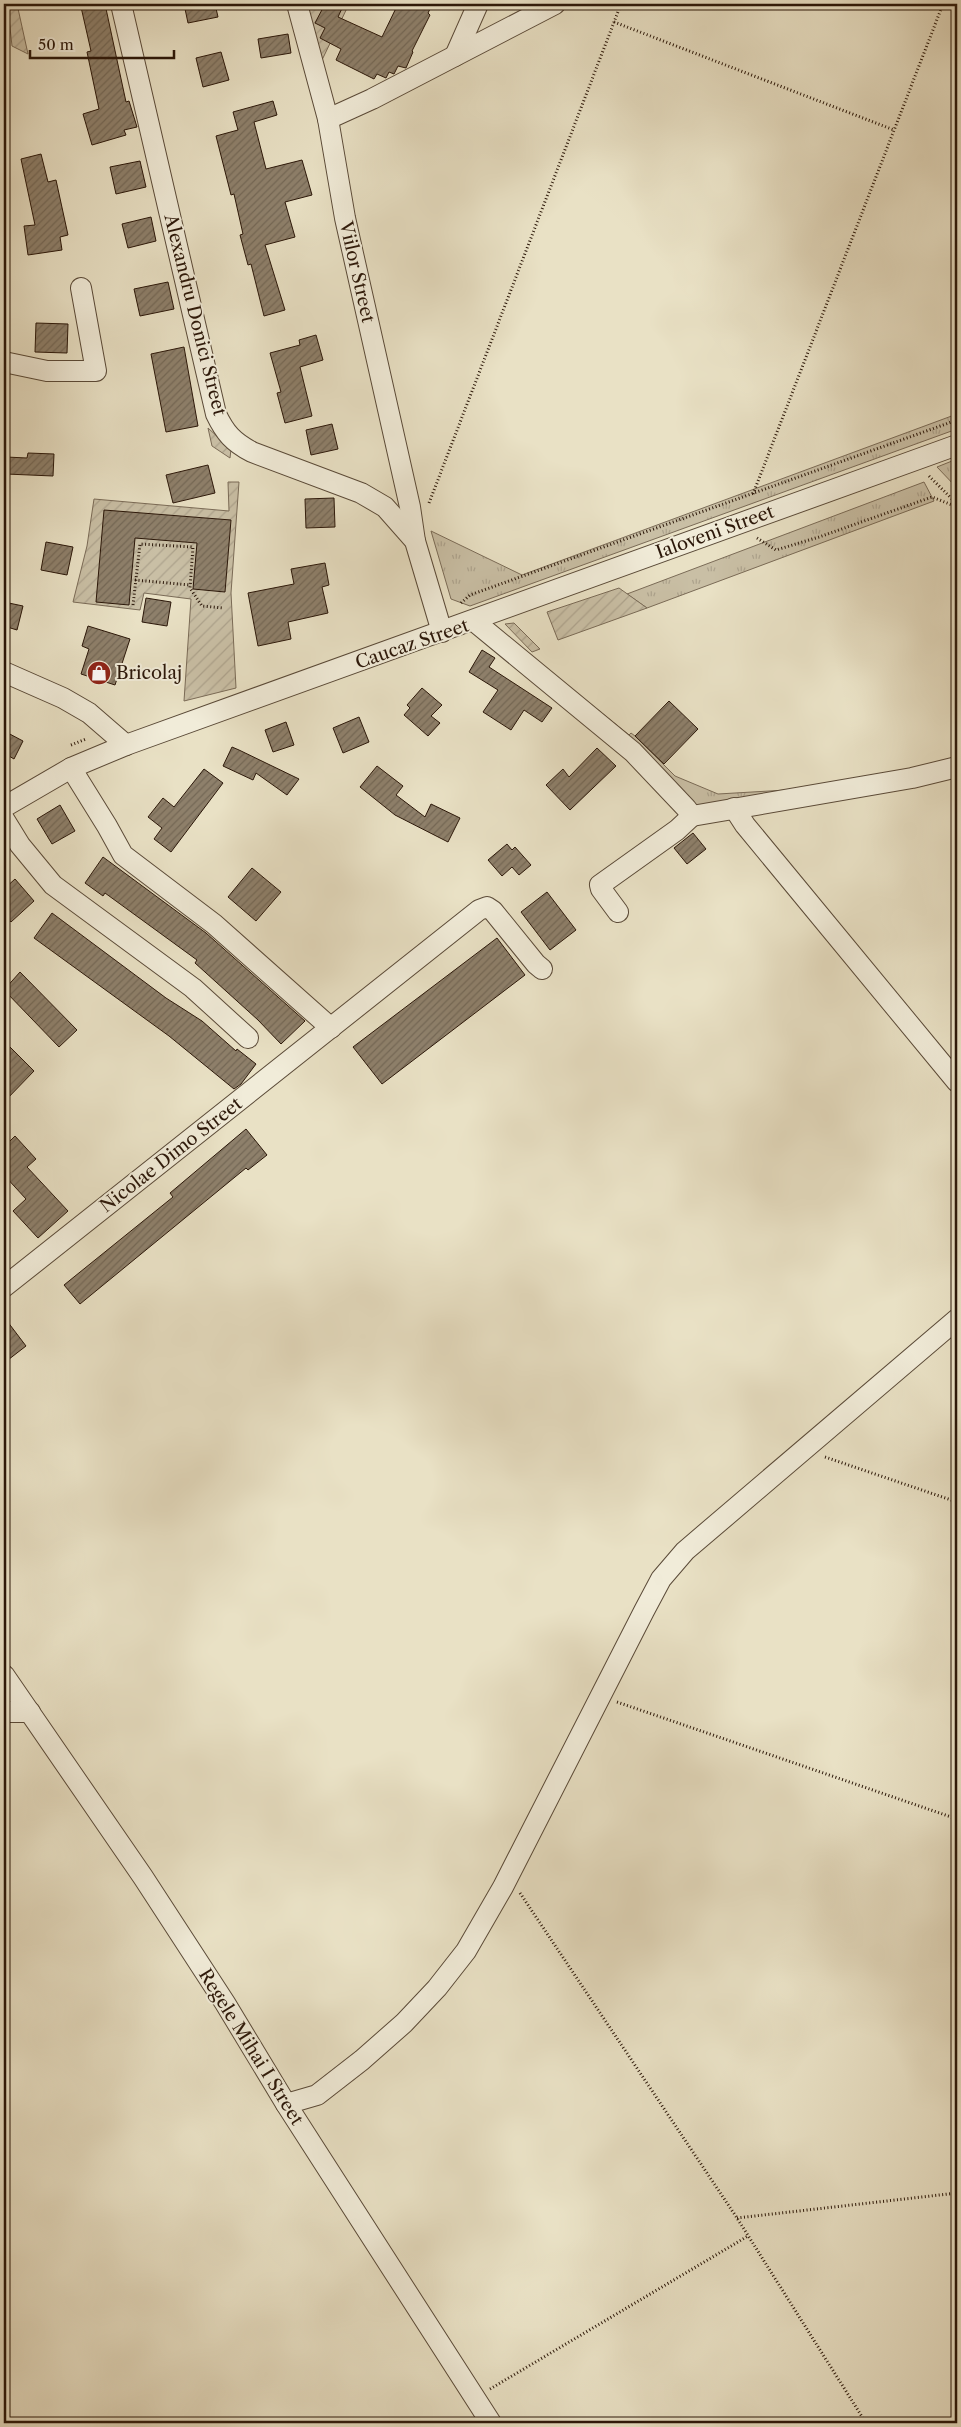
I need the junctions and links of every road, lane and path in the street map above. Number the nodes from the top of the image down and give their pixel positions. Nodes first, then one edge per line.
1 (121, 4) edge
2 (297, 4) edge
3 (478, 4) edge
4 (555, 4) edge
5 (620, 4) edge
6 (943, 4) edge
7 (614, 22) junction
8 (455, 56) junction
9 (328, 119) junction
10 (894, 130) junction
11 (80, 288) dead end
12 (4, 362) edge
13 (957, 420) edge
14 (957, 445) edge
15 (914, 460) junction
16 (753, 494) junction
17 (957, 506) edge
18 (427, 508) dead end
19 (734, 525) junction
20 (415, 541) junction
21 (135, 580) junction
22 (190, 585) junction
23 (133, 605) dead end
24 (223, 608) dead end
25 (474, 621) junction
26 (441, 627) junction
27 (4, 672) edge
28 (126, 745) junction
29 (957, 767) edge
30 (71, 768) junction
31 (4, 807) edge
32 (734, 808) junction
33 (692, 816) junction
34 (4, 820) edge
35 (618, 912) dead end
36 (542, 968) dead end
37 (331, 1028) junction
38 (248, 1038) dead end
39 (957, 1082) edge
40 (6, 1281) edge
41 (957, 1320) edge
42 (804, 1449) junction
43 (957, 1502) edge
44 (4, 1675) edge
45 (600, 1696) junction
46 (4, 1712) edge
47 (30, 1712) junction
48 (957, 1819) edge
49 (509, 1876) junction
50 (286, 2104) junction
51 (957, 2193) edge
52 (736, 2218) junction
53 (748, 2236) junction
54 (474, 2398) junction
55 (491, 2423) edge
56 (866, 2423) edge

1 - 20 street, Alexandru Donici Street
2 - 9 street, Viilor Street
3 - 8 street
4 - 8 street
5 - 7 path
6 - 10 path
7 - 10 path
7 - 18 path
8 - 9 street
9 - 20 street, Viilor Street
10 - 16 path
11 - 12 street
13 - 16 path
14 - 15 street, Ialoveni Street
15 - 17 path
15 - 19 street, Ialoveni Street
16 - 26 path
17 - 19 path
19 - 25 street, Ialoveni Street
20 - 26 street, Alexandru Donici Street
21 - 22 path
21 - 22 path
21 - 23 path
22 - 24 path
25 - 26 street, Caucaz Street
25 - 33 street, Caucaz Street
26 - 28 street, Caucaz Street
27 - 28 street
28 - 30 street
29 - 32 street
30 - 31 street
30 - 37 street
32 - 33 street
32 - 39 street
33 - 35 street
34 - 38 street
36 - 37 street
37 - 40 street, Nicolae Dimo Street
41 - 42 street
42 - 43 path
42 - 45 street
44 - 47 street, Regele Mihai I Street
45 - 48 path
45 - 49 street
46 - 47 street
47 - 50 street, Regele Mihai I Street
49 - 50 street
49 - 52 path
50 - 54 street, Regele Mihai I Street
51 - 52 path
52 - 53 path
53 - 54 path
53 - 56 path
54 - 55 street, Regele Mihai I Street

